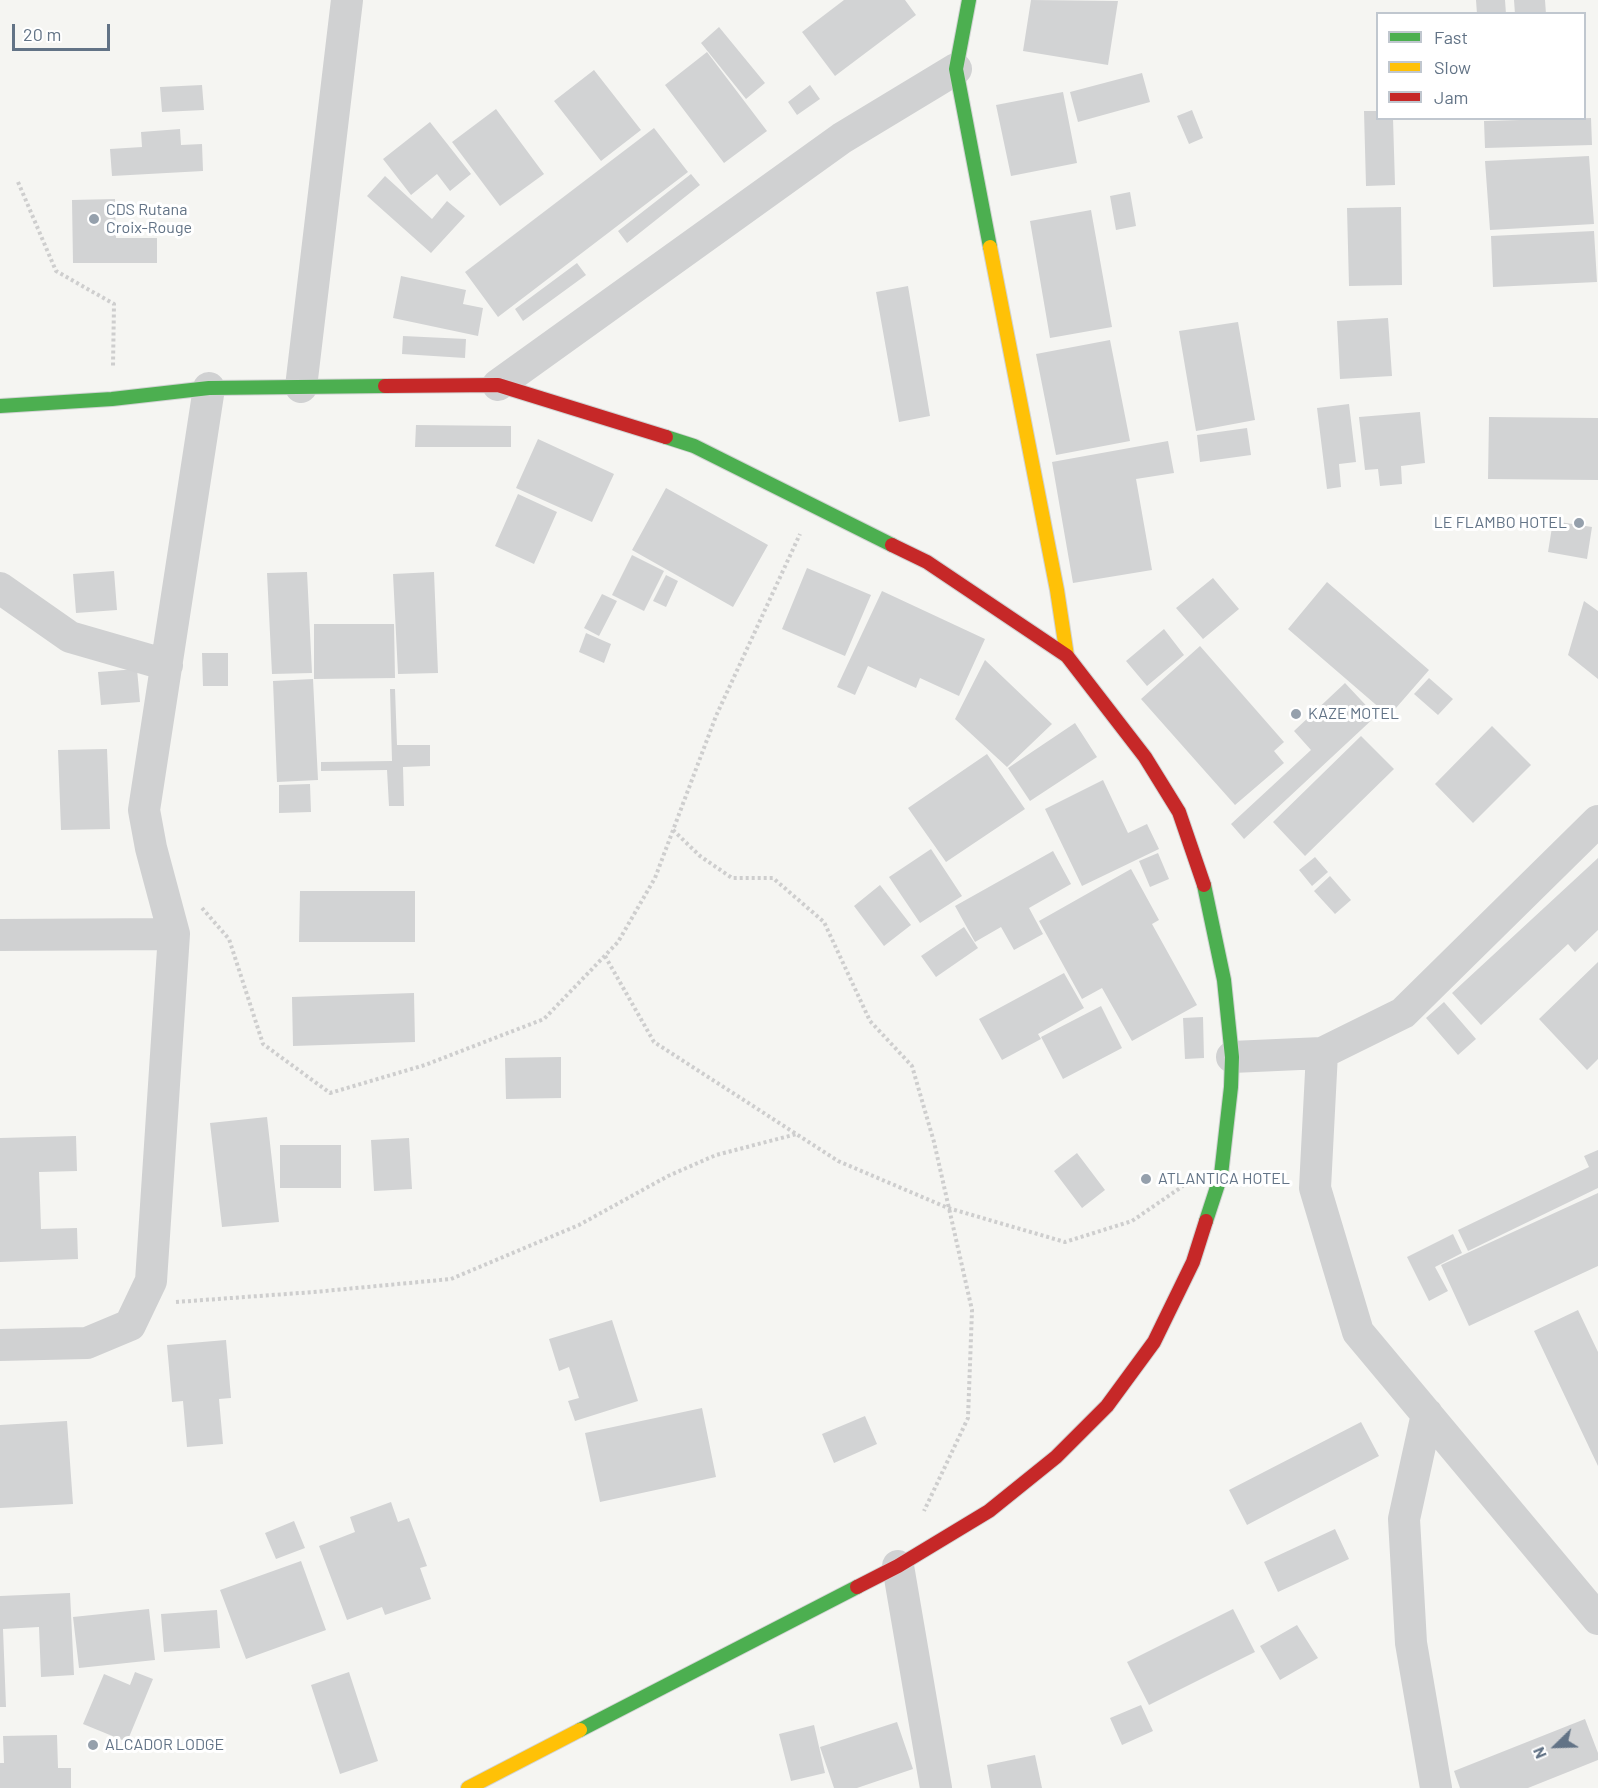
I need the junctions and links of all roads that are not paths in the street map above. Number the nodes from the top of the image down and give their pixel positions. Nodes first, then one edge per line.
1 (347, 0) edge
2 (969, 0) edge
3 (956, 69) junction
4 (498, 385) junction
5 (301, 387) junction
6 (209, 388) junction
7 (0, 406) edge
8 (0, 588) edge
9 (1067, 656) junction
10 (166, 665) junction
11 (1598, 821) edge
12 (174, 934) junction
13 (0, 935) edge
14 (1322, 1053) junction
15 (1232, 1057) junction
16 (0, 1345) edge
17 (1427, 1414) junction
18 (898, 1566) junction
19 (1598, 1619) edge
20 (468, 1788) edge
21 (936, 1788) edge
22 (1436, 1788) edge

1 - 5 street
2 - 3 main road
3 - 4 street
3 - 9 main road
4 - 5 main road
4 - 9 main road
5 - 6 main road
6 - 7 main road
6 - 10 street
8 - 10 street
9 - 15 main road
10 - 12 street
11 - 14 street
12 - 13 street
12 - 16 street
14 - 15 street
14 - 17 street
15 - 18 main road
17 - 19 street
17 - 22 street
18 - 20 main road
18 - 21 street

